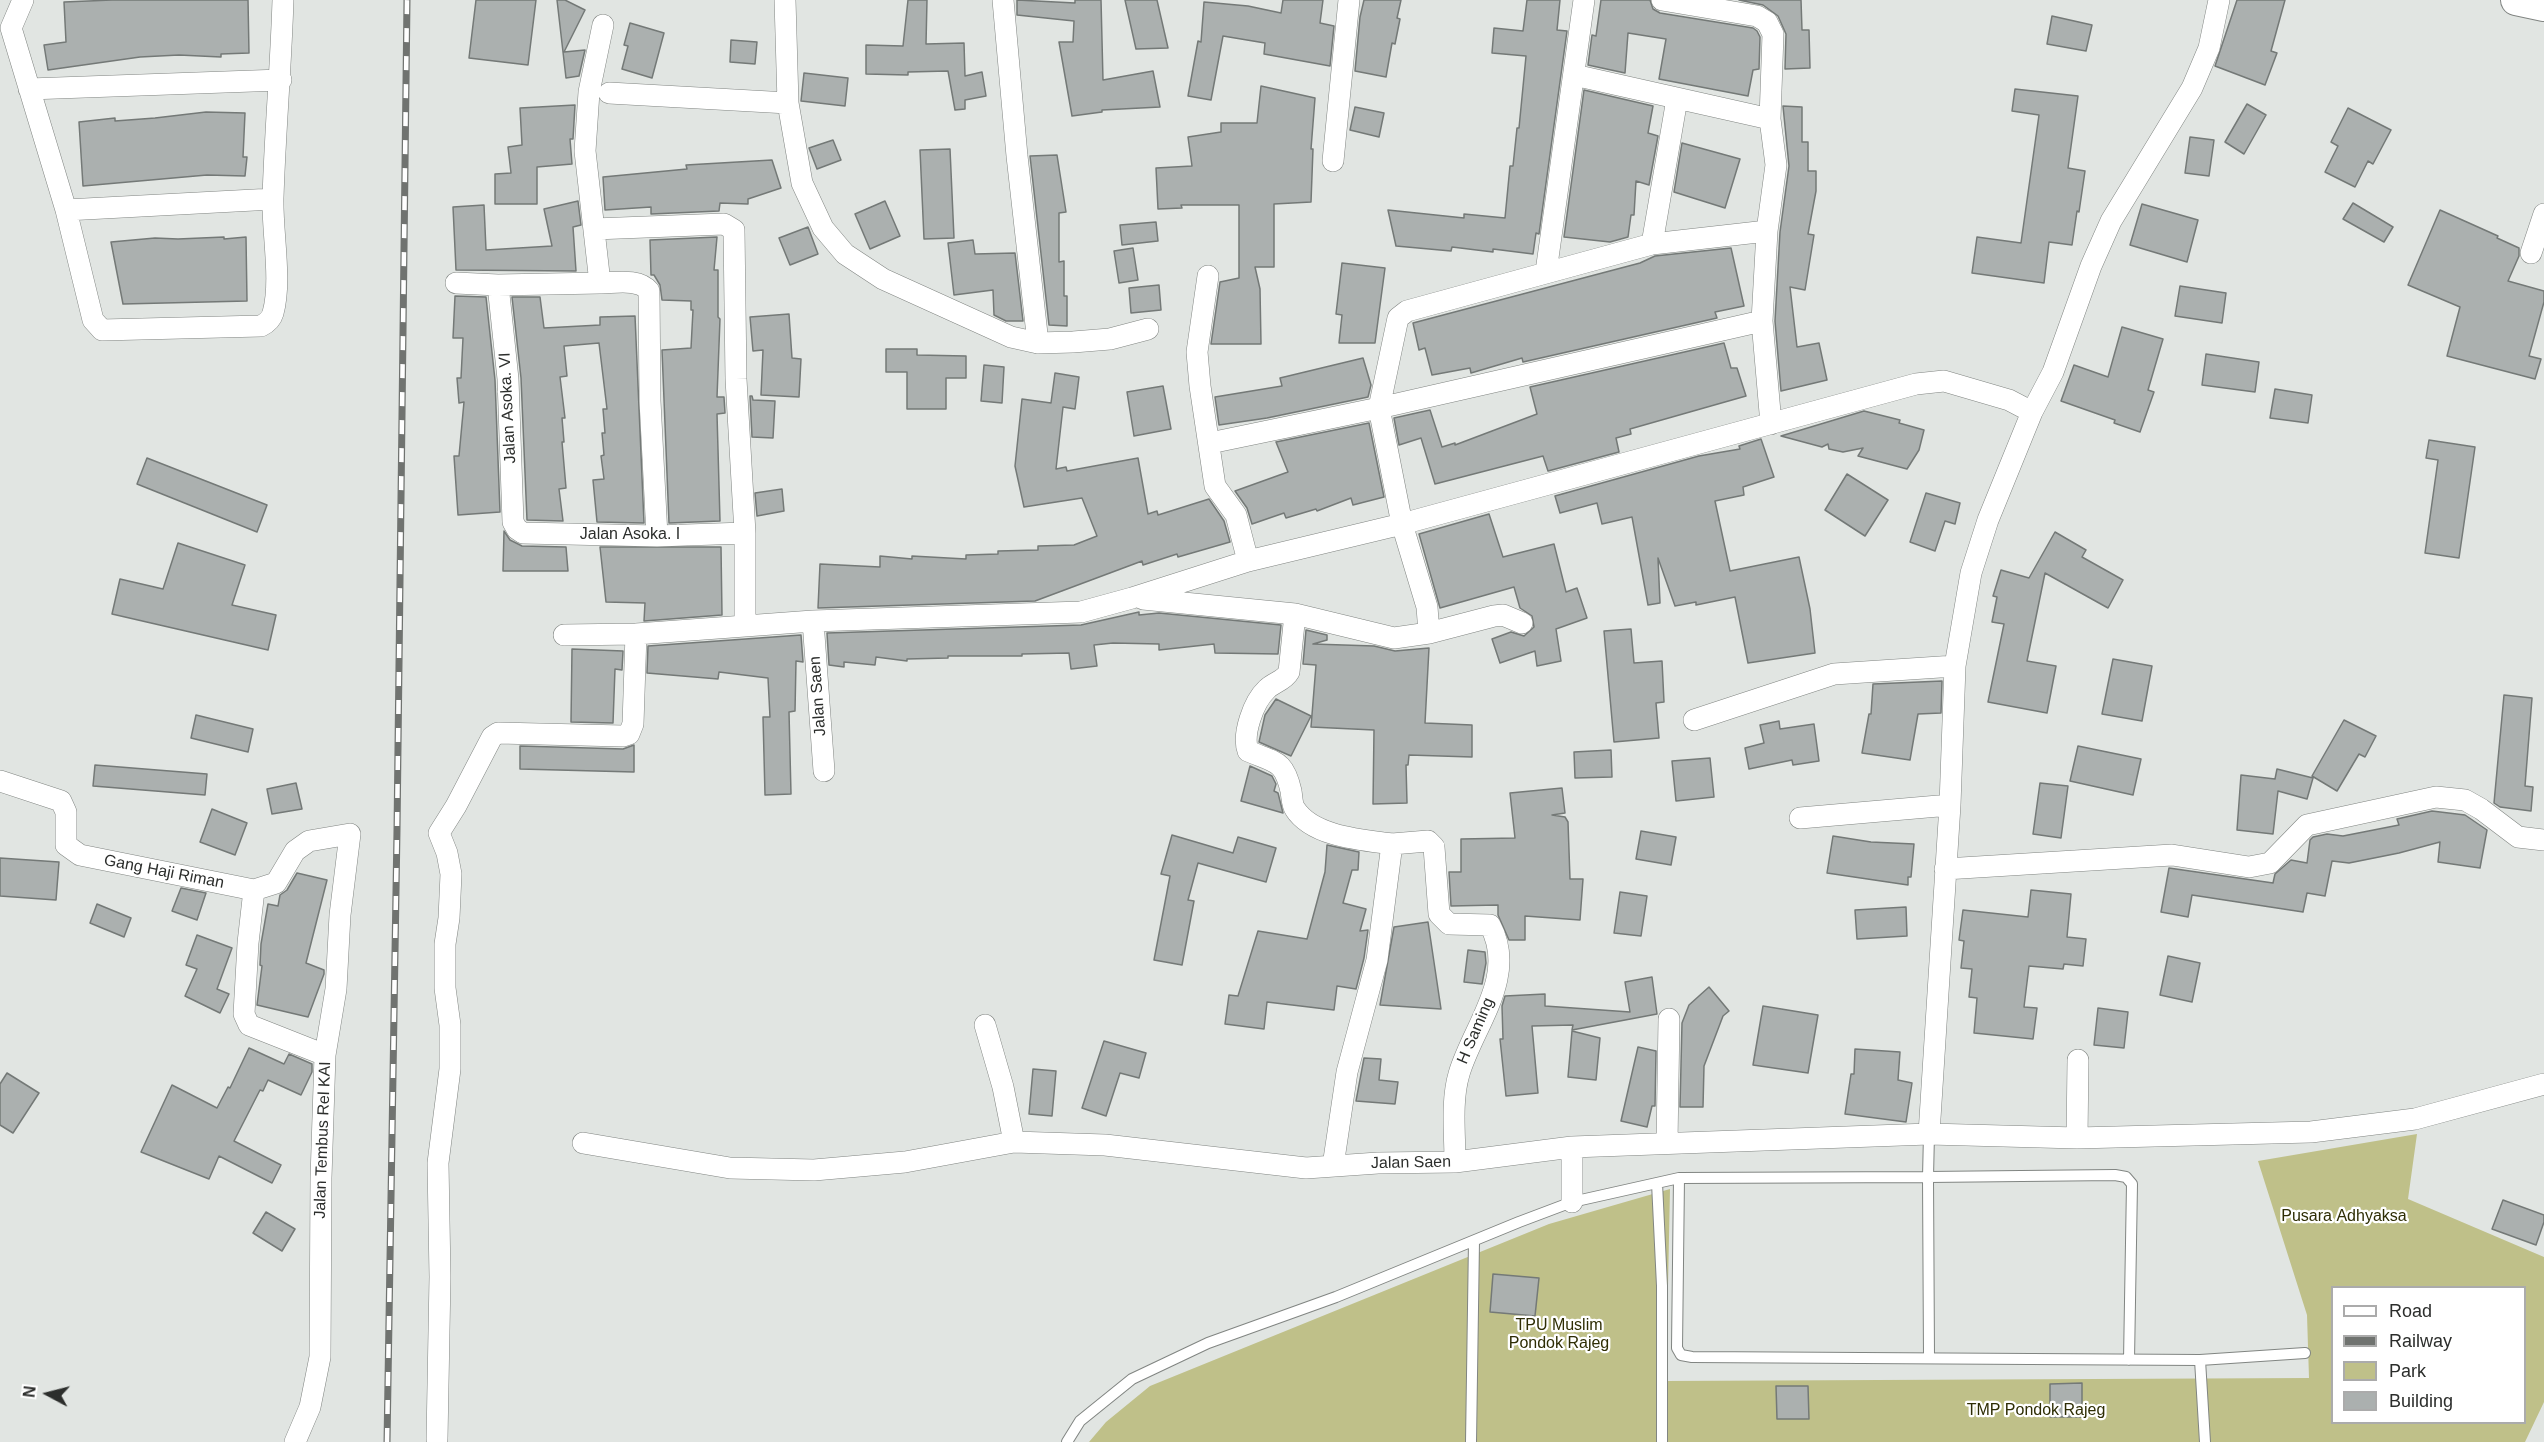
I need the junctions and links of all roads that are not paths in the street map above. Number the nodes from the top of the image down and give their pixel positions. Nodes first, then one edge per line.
1 (23, 0) edge
2 (283, 0) edge
3 (785, 0) edge
4 (1004, 0) edge
5 (1349, 0) edge
6 (1584, 0) edge
7 (1662, 0) edge
8 (2219, 0) edge
9 (2516, 0) edge
10 (2544, 6) edge
11 (603, 25) dead end
12 (5, 27) edge
13 (1574, 75) junction
14 (281, 80) junction
15 (29, 89) junction
16 (609, 93) dead end
17 (1677, 99) junction
18 (788, 103) junction
19 (1770, 120) junction
20 (1333, 160) dead end
21 (273, 199) junction
22 (66, 210) junction
23 (2544, 214) edge
24 (594, 229) junction
25 (1767, 231) junction
26 (1652, 244) junction
27 (2532, 253) dead end
28 (1546, 272) junction
29 (1208, 276) dead end
30 (456, 283) dead end
31 (600, 283) junction
32 (498, 285) junction
33 (1762, 321) junction
34 (1148, 329) dead end
35 (1038, 343) junction
36 (2009, 400) junction
37 (1379, 408) junction
38 (2032, 412) junction
39 (1772, 424) junction
40 (2023, 436) junction
41 (1210, 442) junction
42 (1402, 524) junction
43 (517, 530) joint
44 (745, 533) junction
45 (657, 536) junction
46 (1248, 561) junction
47 (1132, 598) junction
48 (1295, 614) junction
49 (813, 621) junction
50 (1522, 623) dead end
51 (745, 626) junction
52 (1429, 633) junction
53 (636, 634) junction
54 (564, 635) dead end
55 (1955, 666) junction
56 (1694, 720) dead end
57 (824, 771) dead end
58 (0, 781) edge
59 (1950, 805) junction
60 (1800, 818) dead end
61 (2544, 840) edge
62 (1392, 844) junction
63 (1945, 869) junction
64 (254, 890) junction
65 (1669, 1018) dead end
66 (985, 1025) dead end
67 (325, 1055) junction
68 (2078, 1060) dead end
69 (2544, 1084) edge
70 (1929, 1134) junction
71 (2077, 1138) junction
72 (1014, 1142) junction
73 (583, 1143) dead end
74 (1667, 1143) junction
75 (1572, 1151) junction
76 (1455, 1162) junction
77 (1333, 1166) junction
78 (1928, 1177) junction
79 (1679, 1178) junction
80 (1657, 1183) junction
81 (1572, 1199) junction
82 (1474, 1241) junction
83 (2305, 1353) dead end
84 (1929, 1358) junction
85 (2129, 1360) junction
86 (2200, 1360) junction
87 (437, 1438) dead end
88 (295, 1442) edge
89 (1067, 1442) edge
90 (1471, 1442) edge
91 (1662, 1442) edge
92 (2205, 1442) edge

1 - 12 street
2 - 14 street
3 - 18 street
4 - 35 street
5 - 20 street
6 - 13 street
7 - 19 street
8 - 38 street
9 - 10 main road
11 - 24 street
12 - 15 street
13 - 17 street
13 - 28 street
14 - 15 street
14 - 21 street
15 - 22 street
16 - 18 street
17 - 19 street
17 - 26 street
18 - 35 street
19 - 25 street
21 - 22 street
21 - 22 street
23 - 27 street
24 - 31 street
24 - 44 street
25 - 26 street
25 - 33 street
26 - 28 street
28 - 37 street
29 - 41 street
30 - 32 street
31 - 32 street
31 - 45 street
32 - 43 street, Jalan Asoka. VI
33 - 37 street
33 - 39 street
34 - 35 street
36 - 38 street
36 - 39 street
36 - 40 street
37 - 41 street
37 - 42 street
38 - 40 street
39 - 42 street
40 - 55 street
41 - 46 street
42 - 46 street
42 - 52 street
43 - 45 street, Jalan Asoka. I
44 - 45 street, Jalan Asoka. I
44 - 51 street
46 - 47 street
47 - 48 street
47 - 49 street
48 - 52 street
48 - 62 street, H Saming
49 - 51 street
49 - 57 street, Jalan Saen
50 - 52 street
51 - 53 street
53 - 54 street
53 - 87 street
55 - 56 street
55 - 59 street
58 - 64 street, Gang Haji Riman
59 - 60 street
59 - 63 street
61 - 63 street
62 - 76 street, H Saming
62 - 77 street
63 - 70 street
64 - 67 street
64 - 67 street, Jalan Tembus Rel KAI
65 - 74 street
66 - 72 street
67 - 88 street, Jalan Tembus Rel KAI
68 - 71 street
69 - 71 street, Jalan Saen
70 - 71 street, Jalan Saen
70 - 74 street, Jalan Saen
70 - 78 lane
72 - 73 street, Jalan Saen
72 - 77 street, Jalan Saen
74 - 75 street, Jalan Saen
75 - 76 street, Jalan Saen
75 - 81 street
76 - 77 street, Jalan Saen
78 - 79 lane
78 - 84 lane
78 - 85 lane
79 - 80 lane
79 - 84 lane
80 - 81 lane
80 - 91 lane
81 - 82 lane
82 - 89 lane
82 - 90 lane
83 - 86 lane
84 - 85 lane
85 - 86 lane
86 - 92 lane

